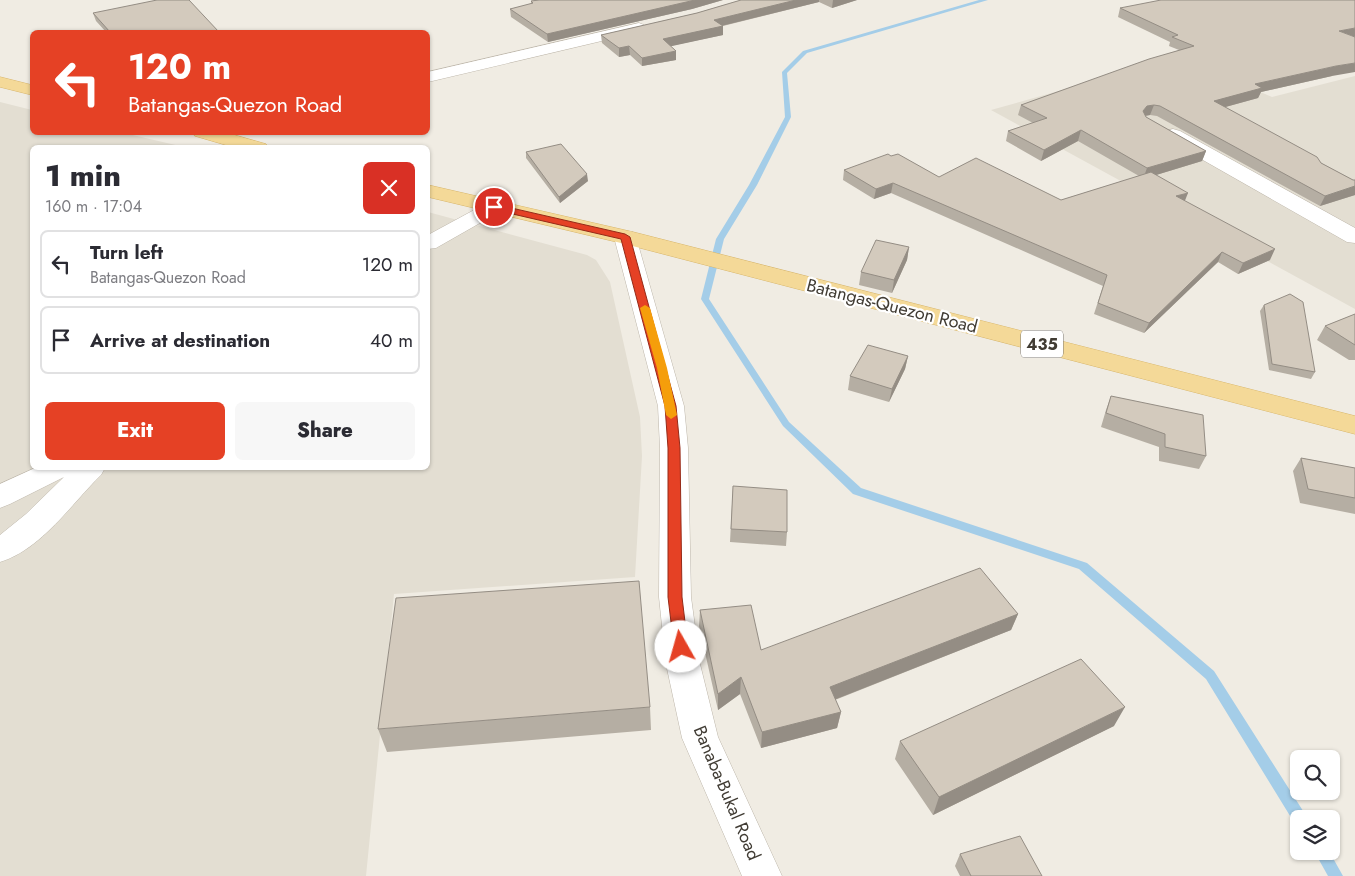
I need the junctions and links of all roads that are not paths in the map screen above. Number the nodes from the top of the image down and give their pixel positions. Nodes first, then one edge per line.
1 (658, 24) edge
2 (430, 77) edge
3 (0, 82) edge
4 (30, 90) edge
5 (1158, 127) edge
6 (213, 135) edge
7 (248, 145) edge
8 (430, 191) edge
9 (494, 207) junction
10 (625, 237) junction
11 (1355, 237) edge
12 (430, 242) edge
13 (1355, 425) edge
14 (54, 470) edge
15 (89, 470) edge
16 (0, 497) edge
17 (0, 550) edge
18 (762, 876) edge

1 - 2 street
3 - 4 main road
5 - 11 street
6 - 7 main road
8 - 9 main road, Batangas-Quezon Road / 435
9 - 10 main road, Batangas-Quezon Road / 435
9 - 12 street
10 - 13 main road, Batangas-Quezon Road / 435
10 - 18 street, Banaba-Bukal Road
14 - 16 street
15 - 17 street

